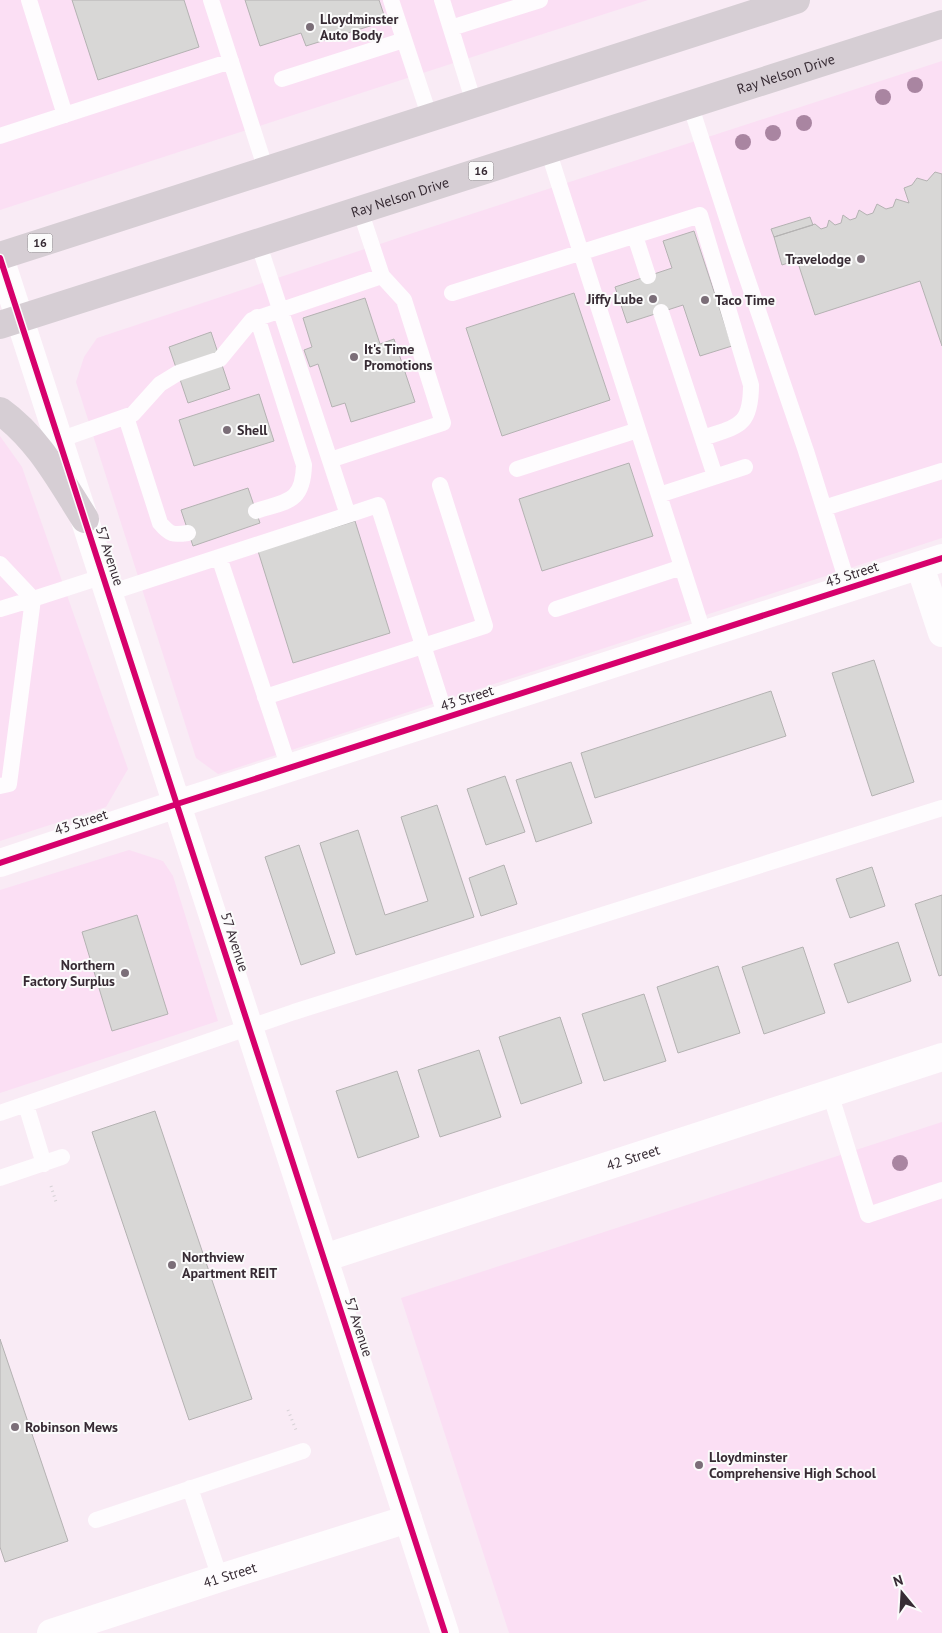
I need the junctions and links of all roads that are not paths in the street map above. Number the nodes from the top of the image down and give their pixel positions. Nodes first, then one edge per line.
1 (29, 0) edge
2 (211, 0) edge
3 (391, 0) edge
4 (442, 0) edge
5 (540, 0) edge
6 (796, 0) edge
7 (753, 6) edge
8 (942, 24) edge
9 (451, 28) junction
10 (404, 40) junction
11 (231, 61) junction
12 (282, 79) dead end
13 (474, 103) junction
14 (690, 104) junction
15 (65, 115) junction
16 (430, 118) junction
17 (0, 136) edge
18 (548, 150) junction
19 (266, 170) junction
20 (360, 210) junction
21 (635, 236) junction
22 (258, 242) junction
23 (581, 252) junction
24 (0, 257) edge
25 (382, 276) junction
26 (648, 276) dead end
27 (452, 293) dead end
28 (281, 310) junction
29 (661, 312) dead end
30 (258, 317) junction
31 (10, 322) edge
32 (0, 411) edge
33 (126, 417) junction
34 (638, 430) junction
35 (702, 438) junction
36 (59, 440) junction
37 (330, 460) junction
38 (746, 467) dead end
39 (517, 469) dead end
40 (942, 471) edge
41 (715, 476) junction
42 (440, 485) dead end
43 (659, 495) junction
44 (824, 508) junction
45 (256, 511) dead end
46 (348, 515) junction
47 (85, 519) junction
48 (188, 533) dead end
49 (219, 557) junction
50 (931, 562) edge
51 (0, 564) edge
52 (682, 567) junction
53 (106, 585) junction
54 (849, 588) junction
55 (33, 599) junction
56 (0, 609) edge
57 (556, 610) dead end
58 (942, 633) edge
59 (704, 634) junction
60 (424, 647) junction
61 (265, 697) junction
62 (446, 717) junction
63 (289, 768) junction
64 (0, 786) edge
65 (177, 804) junction
66 (942, 808) edge
67 (0, 863) edge
68 (249, 1027) junction
69 (942, 1057) edge
70 (830, 1093) junction
71 (26, 1105) junction
72 (0, 1113) edge
73 (62, 1157) dead end
74 (44, 1164) junction
75 (0, 1178) edge
76 (942, 1190) edge
77 (324, 1258) junction
78 (303, 1451) dead end
79 (190, 1488) junction
80 (408, 1519) junction
81 (96, 1520) dead end
82 (220, 1578) junction
83 (89, 1627) edge
84 (51, 1633) edge
85 (445, 1633) edge

1 - 15 lane
2 - 11 lane
3 - 10 lane
4 - 9 lane
5 - 9 lane
6 - 7 highway, 16
7 - 13 highway, 16
8 - 14 highway, Ray Nelson Drive / 16
9 - 13 lane
10 - 12 lane
10 - 16 lane
11 - 15 lane
11 - 19 lane
13 - 16 highway, 16
14 - 18 highway, Ray Nelson Drive / 16
14 - 44 lane
15 - 17 lane
16 - 19 highway, 16
18 - 20 highway, Ray Nelson Drive / 16
18 - 23 lane
19 - 24 highway, 16
20 - 22 highway, Ray Nelson Drive / 16
20 - 25 lane
21 - 23 lane
21 - 26 lane
21 - 35 lane
22 - 28 lane
22 - 31 highway, Ray Nelson Drive / 16
23 - 27 lane
23 - 34 lane
24 - 31 street, 57 Avenue
25 - 28 lane
25 - 37 lane
28 - 30 lane
28 - 37 lane
29 - 35 lane
30 - 33 lane
30 - 45 lane
31 - 36 street, 57 Avenue
32 - 47 highway
33 - 36 lane
33 - 48 lane
34 - 39 lane
34 - 43 lane
35 - 41 lane
36 - 47 street, 57 Avenue
37 - 46 lane
38 - 41 lane
40 - 44 lane
41 - 43 lane
42 - 60 lane
43 - 52 lane
44 - 54 lane
46 - 49 lane
46 - 60 lane
47 - 53 street, 57 Avenue
49 - 53 lane
49 - 61 lane
50 - 54 street, 43 Street
50 - 58 street
51 - 55 lane
52 - 57 lane
52 - 59 lane
53 - 55 lane
53 - 65 street, 57 Avenue
54 - 59 street, 43 Street
55 - 56 lane
55 - 64 lane
59 - 62 street, 43 Street
60 - 61 lane
60 - 62 lane
61 - 63 lane
62 - 63 street, 43 Street
63 - 65 street, 43 Street
65 - 67 street, 43 Street
65 - 68 street, 57 Avenue
66 - 68 lane
68 - 71 lane
68 - 77 street, 57 Avenue
69 - 70 street, 42 Street
70 - 76 lane
70 - 77 street, 42 Street
71 - 72 lane
71 - 74 lane
73 - 74 lane
74 - 75 lane
77 - 80 street, 57 Avenue
78 - 79 lane
79 - 81 lane
79 - 82 lane
80 - 82 street, 41 Street
80 - 85 street, 57 Avenue
82 - 83 street, 41 Street
83 - 84 street, 41 Street

